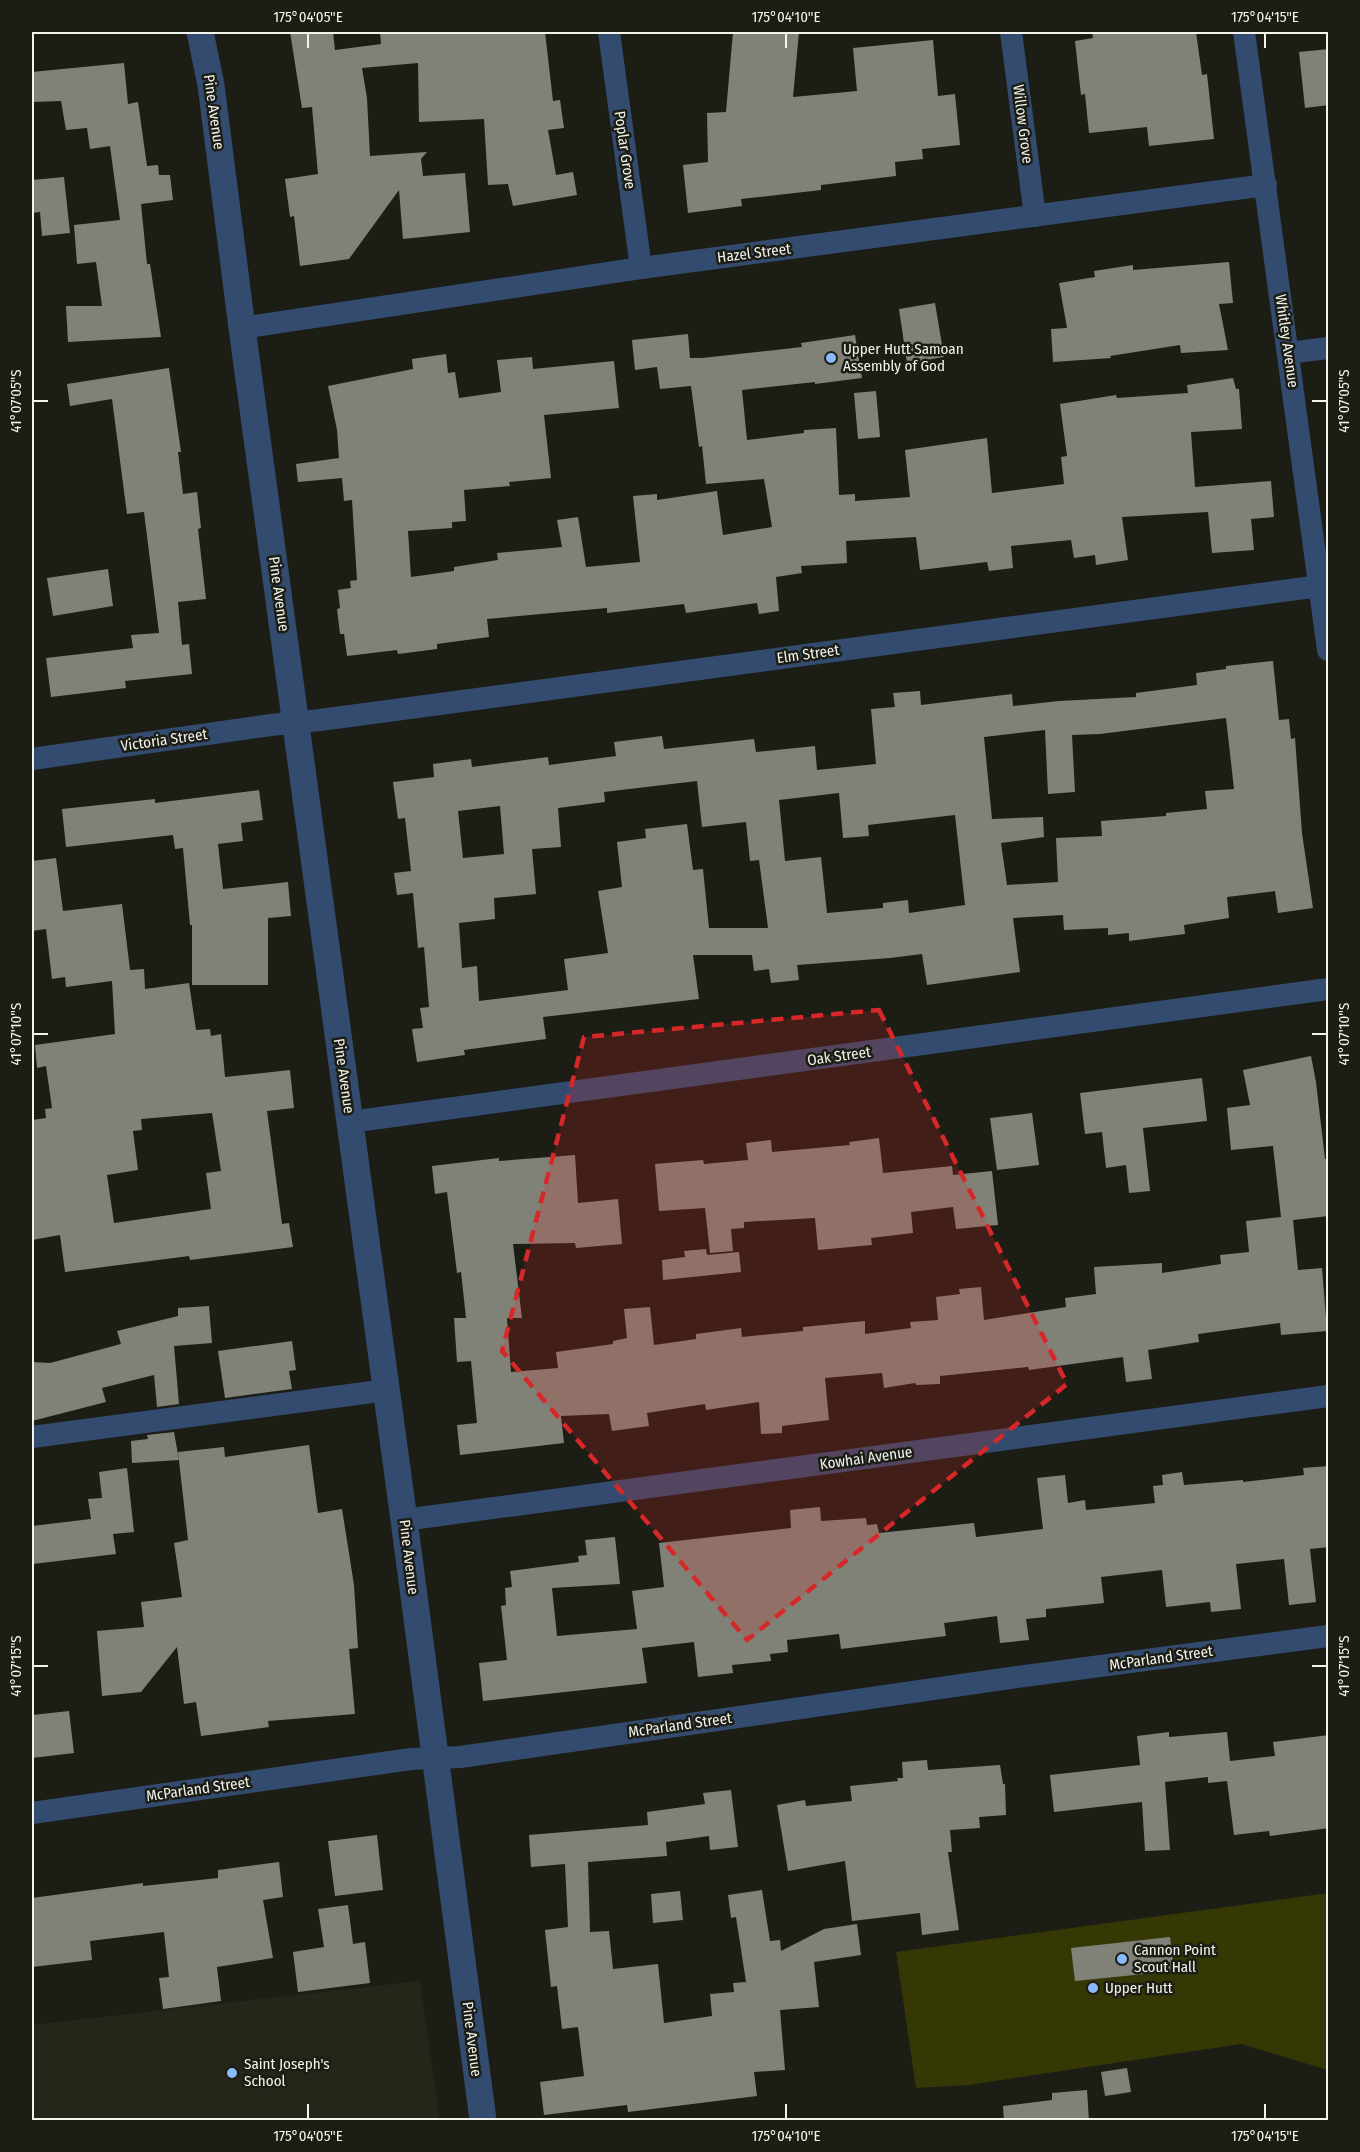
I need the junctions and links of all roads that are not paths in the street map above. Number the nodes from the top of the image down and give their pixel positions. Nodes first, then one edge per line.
1 (200, 32) edge
2 (609, 32) edge
3 (1011, 32) edge
4 (1244, 32) edge
5 (1266, 185) junction
6 (1035, 216) junction
7 (641, 268) junction
8 (242, 328) junction
9 (1329, 348) edge
10 (1288, 353) junction
11 (1320, 586) junction
12 (1329, 650) edge
13 (296, 722) junction
14 (32, 759) edge
15 (1329, 989) edge
16 (350, 1122) junction
17 (387, 1390) junction
18 (1329, 1396) edge
19 (32, 1437) edge
20 (405, 1520) junction
21 (1329, 1636) edge
22 (435, 1758) junction
23 (32, 1813) edge
24 (483, 2121) edge

1 - 8 street, Pine Avenue
2 - 7 street, Poplar Grove
3 - 6 street, Willow Grove
4 - 5 street, Whitley Avenue
5 - 6 street, Hazel Street
5 - 10 street, Whitley Avenue
6 - 7 street, Hazel Street
7 - 8 street, Hazel Street
8 - 13 street, Pine Avenue
9 - 10 street
10 - 11 street, Whitley Avenue
11 - 12 street, Whitley Avenue
11 - 13 street, Elm Street
13 - 14 street, Victoria Street
13 - 16 street, Pine Avenue
15 - 16 street, Oak Street
16 - 17 street, Pine Avenue
17 - 19 street
17 - 20 street, Pine Avenue
18 - 20 street, Kowhai Avenue
20 - 22 street, Pine Avenue
21 - 22 street, McParland Street
22 - 23 street, McParland Street
22 - 24 street, Pine Avenue

